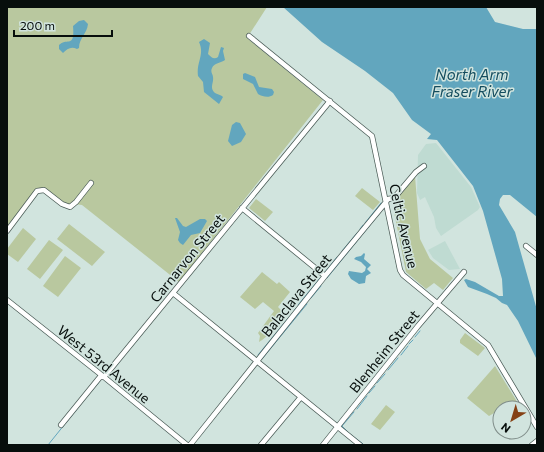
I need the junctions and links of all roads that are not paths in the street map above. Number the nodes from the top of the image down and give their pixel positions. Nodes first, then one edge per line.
1 (249, 36) dead end
2 (330, 101) junction
3 (424, 166) dead end
4 (91, 182) dead end
5 (386, 202) junction
6 (242, 208) junction
7 (7, 231) edge
8 (526, 246) dead end
9 (537, 255) edge
10 (464, 272) dead end
11 (325, 276) junction
12 (173, 293) junction
13 (7, 300) edge
14 (437, 303) junction
15 (257, 361) junction
16 (104, 377) junction
17 (301, 397) junction
18 (61, 425) dead end
19 (338, 427) junction
20 (537, 427) edge
21 (537, 441) edge
22 (189, 445) edge
23 (261, 445) edge
24 (323, 445) edge
25 (360, 445) edge
26 (532, 445) edge

1 - 2 street, Celtic Avenue
2 - 5 street, Celtic Avenue
2 - 6 street, Carnarvon Street
3 - 5 street, Balaclava Street
4 - 7 street
5 - 11 street, Balaclava Street
5 - 14 street, Celtic Avenue
6 - 11 street
6 - 12 street, Carnarvon Street
8 - 9 street
10 - 14 street, Blenheim Street
11 - 15 street, Balaclava Street
12 - 15 street
12 - 16 street, Carnarvon Street
13 - 16 street, West 53rd Avenue
14 - 19 street, Blenheim Street
14 - 20 street, Celtic Avenue
15 - 17 street
15 - 22 street, Balaclava Street
16 - 18 street, Carnarvon Street
16 - 22 street, West 53rd Avenue
17 - 19 street
17 - 23 street
19 - 24 street, Blenheim Street
19 - 25 street
21 - 26 street

